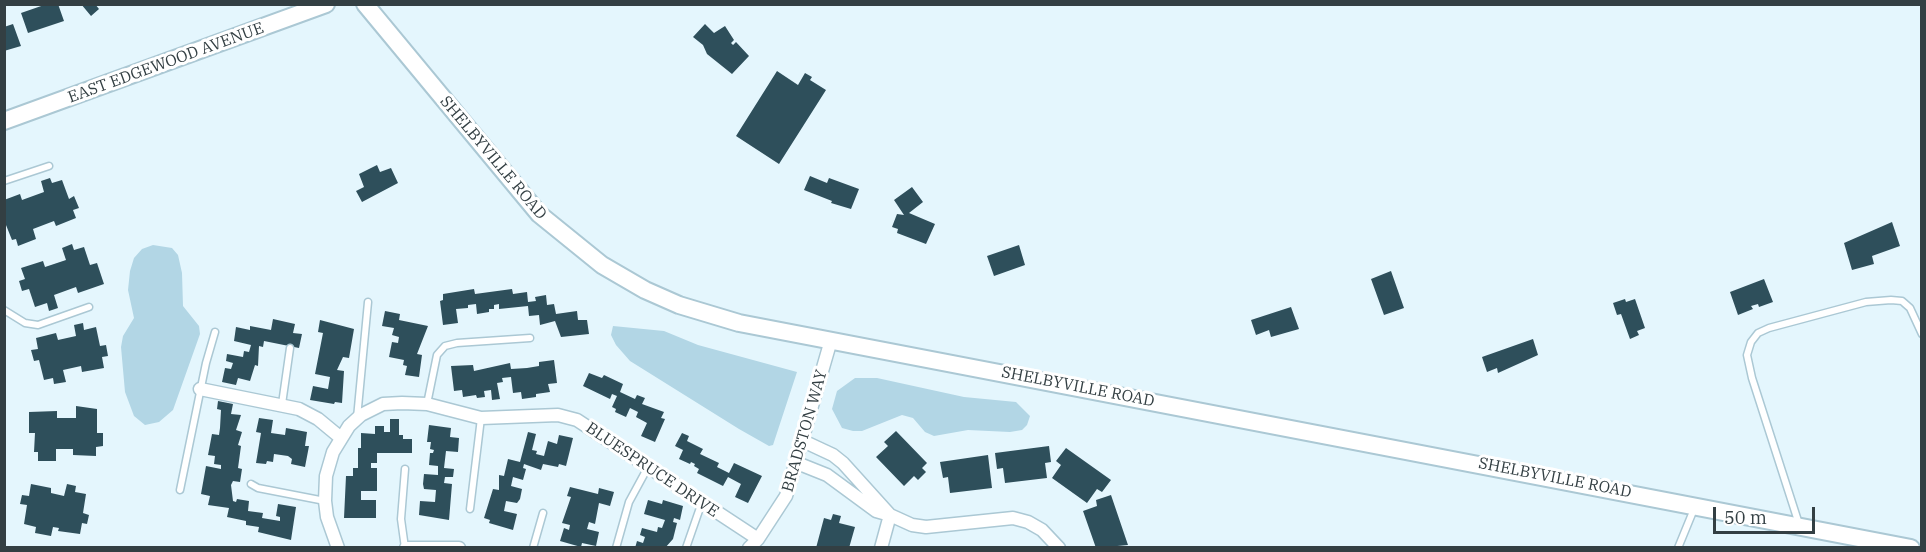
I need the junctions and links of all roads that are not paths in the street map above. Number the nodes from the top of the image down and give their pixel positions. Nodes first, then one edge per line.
1 (326, 4) edge
2 (365, 4) edge
3 (4, 121) edge
4 (49, 166) dead end
5 (4, 181) edge
6 (368, 302) dead end
7 (89, 307) dead end
8 (4, 310) edge
9 (215, 333) dead end
10 (1922, 334) edge
11 (530, 338) dead end
12 (831, 340) junction
13 (290, 348) dead end
14 (200, 389) junction
15 (282, 404) junction
16 (427, 404) junction
17 (357, 418) junction
18 (481, 418) junction
19 (341, 438) junction
20 (803, 441) junction
21 (797, 463) junction
22 (648, 467) junction
23 (405, 470) dead end
24 (251, 483) dead end
25 (180, 490) dead end
26 (325, 501) junction
27 (702, 502) junction
28 (1696, 506) junction
29 (470, 509) dead end
30 (543, 513) dead end
31 (890, 515) junction
32 (1800, 526) junction
33 (753, 543) edge
34 (338, 548) edge
35 (405, 548) edge
36 (459, 548) edge
37 (533, 548) edge
38 (616, 548) edge
39 (686, 548) edge
40 (880, 548) edge
41 (1059, 548) edge
42 (1678, 548) edge
43 (1911, 548) edge

1 - 3 main road, EAST EDGEWOOD AVENUE
2 - 12 main road, SHELBYVILLE ROAD
4 - 5 lane
6 - 17 lane
7 - 8 lane
9 - 14 lane
10 - 32 lane
11 - 16 lane
12 - 20 street, BRADSTON WAY
12 - 28 main road, SHELBYVILLE ROAD
13 - 15 lane
14 - 15 street
14 - 25 lane
15 - 19 street
16 - 17 street, BLUESPRUCE DRIVE
16 - 18 street, BLUESPRUCE DRIVE
17 - 19 street, BLUESPRUCE DRIVE
18 - 22 street, BLUESPRUCE DRIVE
18 - 29 lane
19 - 26 street, BLUESPRUCE DRIVE
20 - 21 street, BRADSTON WAY
20 - 31 street
21 - 31 street
21 - 33 street, BRADSTON WAY
22 - 27 street, BLUESPRUCE DRIVE
22 - 38 lane
23 - 35 lane
24 - 26 lane
26 - 34 street, BLUESPRUCE DRIVE
27 - 33 street, BLUESPRUCE DRIVE
27 - 39 lane
28 - 32 main road, SHELBYVILLE ROAD
28 - 42 lane
30 - 37 lane
31 - 40 street
31 - 41 street
32 - 43 main road, SHELBYVILLE ROAD
35 - 36 street

